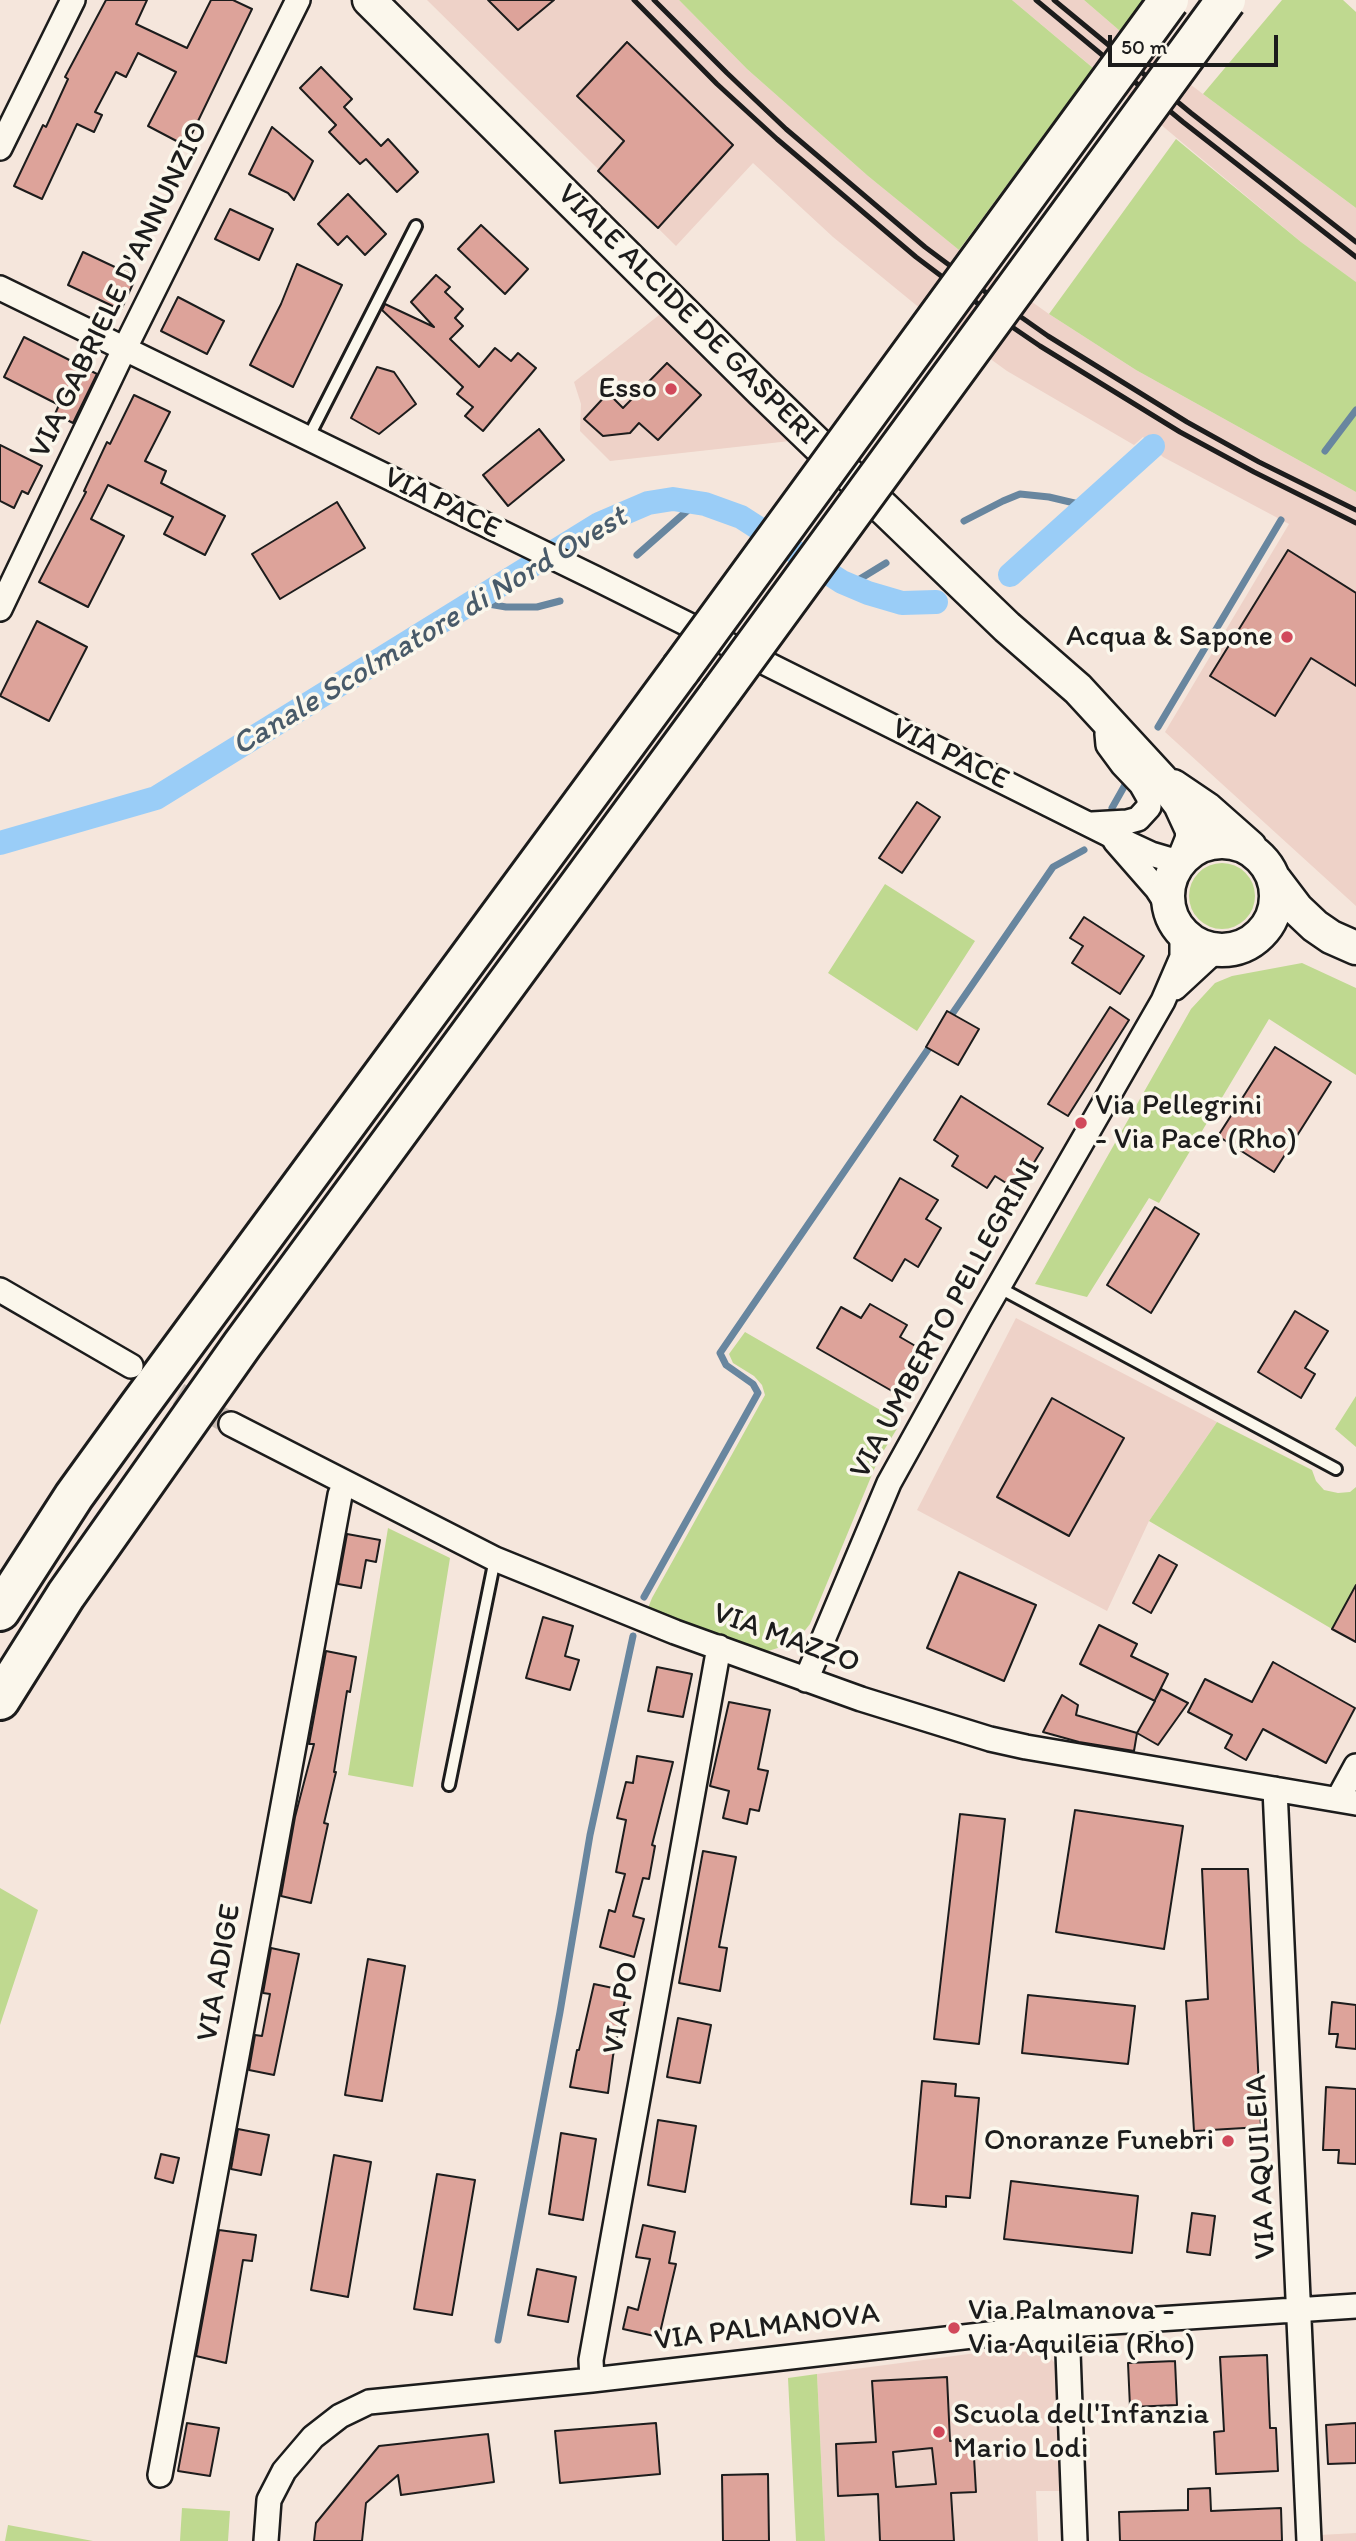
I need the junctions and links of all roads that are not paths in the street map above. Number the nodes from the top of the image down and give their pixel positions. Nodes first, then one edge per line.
1 (73, 0) edge
2 (369, 0) edge
3 (1169, 0) edge
4 (1226, 0) edge
5 (294, 2) edge
6 (0, 148) edge
7 (416, 226) dead end
8 (0, 288) edge
9 (124, 350) junction
10 (308, 438) junction
11 (0, 609) edge
12 (1117, 735) junction
13 (1161, 779) junction
14 (1098, 829) junction
15 (1253, 851) junction
16 (1184, 857) junction
17 (1275, 880) junction
18 (1176, 920) junction
19 (1249, 943) junction
20 (1344, 943) edge
21 (1216, 950) junction
22 (1163, 1001) junction
23 (998, 1287) junction
24 (0, 1290) edge
25 (131, 1366) tunnel mouth
26 (230, 1424) tunnel mouth
27 (1336, 1469) dead end
28 (345, 1482) junction
29 (495, 1559) junction
30 (0, 1611) edge
31 (719, 1647) junction
32 (806, 1680) junction
33 (0, 1700) edge
34 (1356, 1766) edge
35 (449, 1786) dead end
36 (1275, 1789) junction
37 (1347, 1801) edge
38 (1356, 2306) edge
39 (1300, 2309) junction
40 (1067, 2325) junction
41 (592, 2381) junction
42 (160, 2475) dead end
43 (266, 2541) edge
44 (1075, 2541) edge
45 (1309, 2541) edge

1 - 6 street
2 - 12 street, VIALE ALCIDE DE GASPERI
3 - 30 highway, bridge
4 - 33 highway, bridge
5 - 9 street, VIA GABRIELE D'ANNUNZIO
7 - 10 lane
8 - 9 street, VIA PACE
9 - 10 street, VIA PACE
9 - 11 street, VIA GABRIELE D'ANNUNZIO
10 - 14 street, VIA PACE
12 - 13 street, VIALE ALCIDE DE GASPERI
12 - 14 street
13 - 15 street, VIALE ALCIDE DE GASPERI
13 - 16 street, VIALE ALCIDE DE GASPERI
14 - 16 street, VIA PACE
14 - 18 street, VIA PACE
15 - 16 street
15 - 17 street
16 - 18 street
17 - 19 street
17 - 20 street
18 - 21 street
18 - 22 street
19 - 20 street
19 - 21 street
21 - 22 street
22 - 23 street, VIA UMBERTO PELLEGRINI
23 - 27 lane
23 - 32 street, VIA UMBERTO PELLEGRINI
24 - 25 street
26 - 28 street, VIA MAZZO
28 - 29 street, VIA MAZZO
28 - 42 street, VIA ADIGE
29 - 31 street, VIA MAZZO
29 - 35 lane
31 - 32 street, VIA MAZZO
31 - 41 street, VIA PO
32 - 36 street, VIA MAZZO
34 - 37 street
36 - 37 street, VIA MAZZO
36 - 39 street, VIA AQUILEIA
38 - 39 street, VIA PALMANOVA
39 - 40 street, VIA PALMANOVA
39 - 45 street, VIA AQUILEIA
40 - 41 street, VIA PALMANOVA
40 - 44 street
41 - 43 street, VIA PALMANOVA

